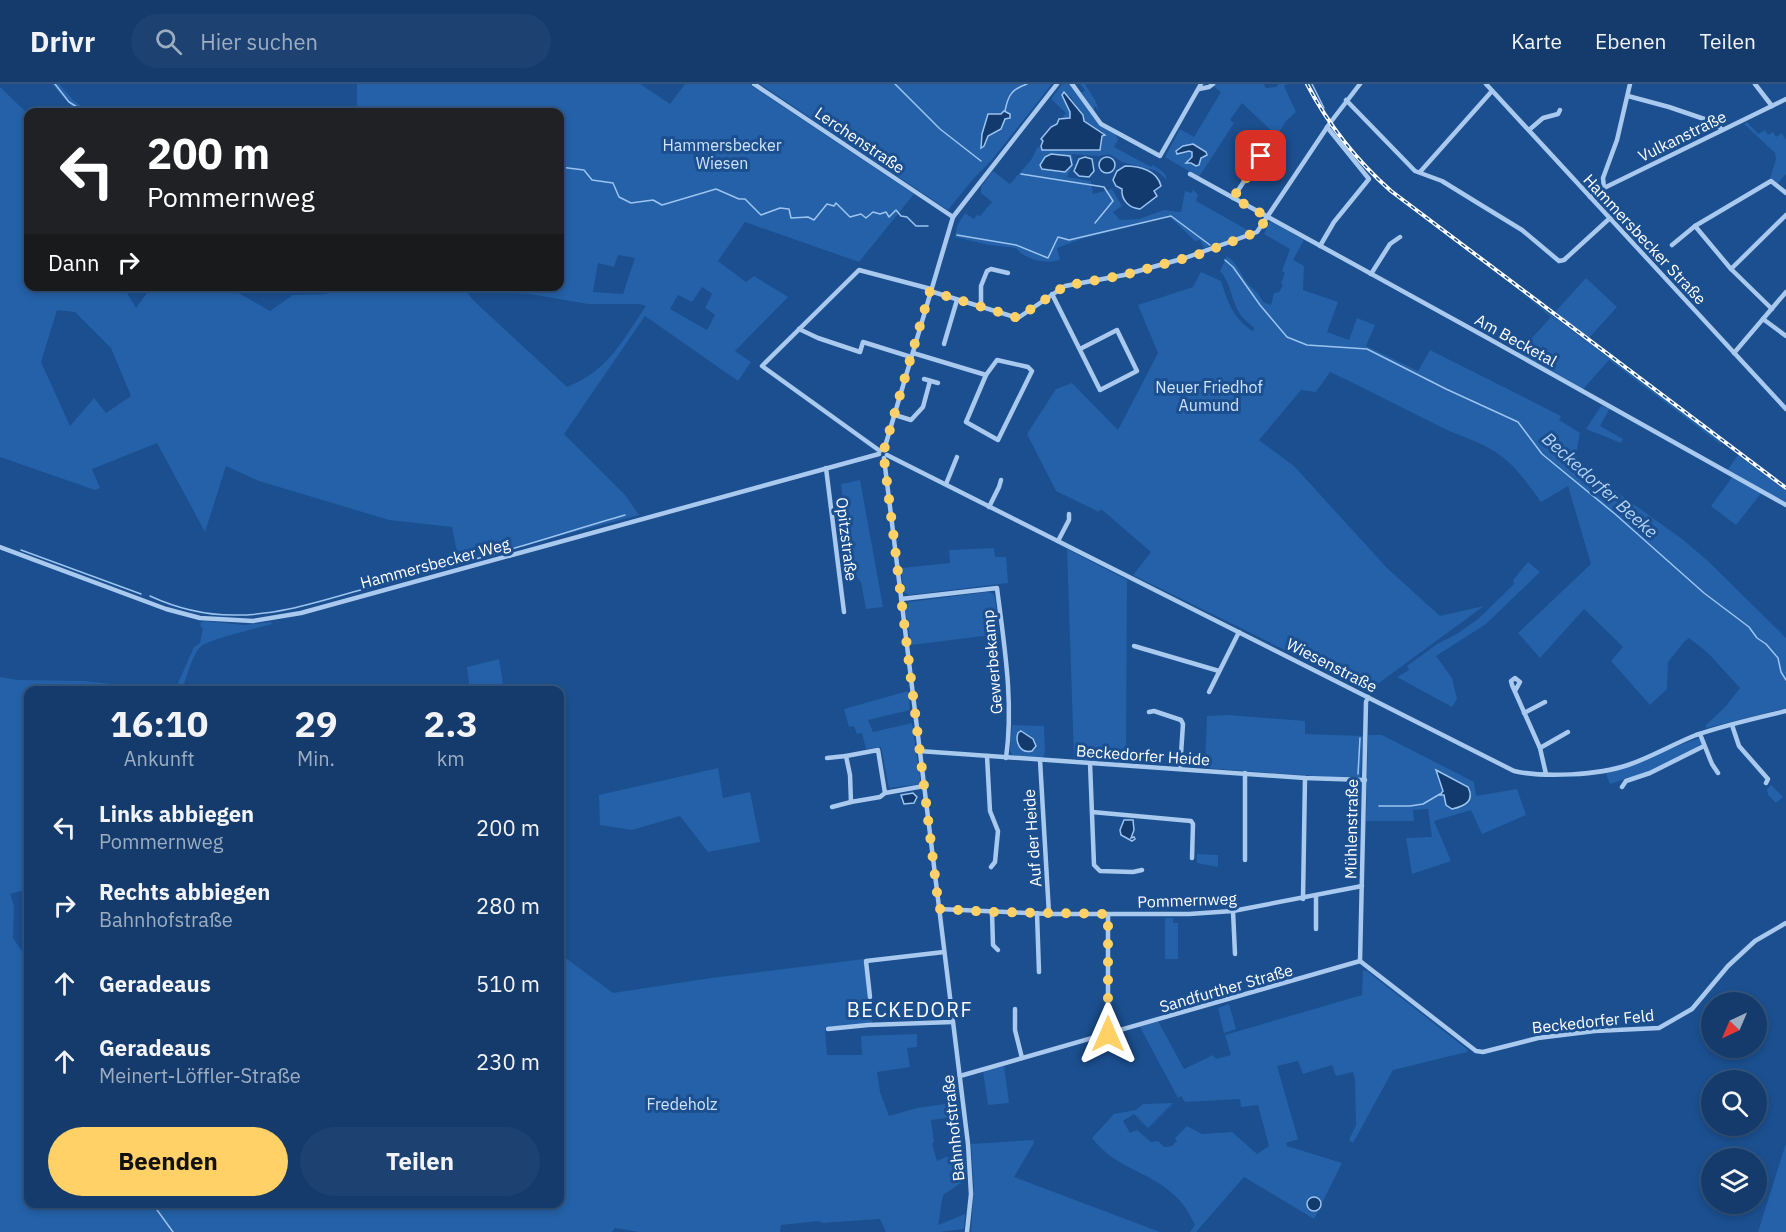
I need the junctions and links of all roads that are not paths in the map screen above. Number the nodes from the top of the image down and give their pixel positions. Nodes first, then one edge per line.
1 (754, 84) edge
2 (1058, 84) edge
3 (1072, 84) edge
4 (1213, 84) edge
5 (1360, 84) edge
6 (1486, 84) edge
7 (1630, 84) edge
8 (1755, 84) edge
9 (1200, 86) edge
10 (1492, 91) junction
11 (1628, 96) junction
12 (1786, 99) edge
13 (1346, 100) junction
14 (1772, 106) junction
15 (1560, 110) dead end
16 (1327, 128) junction
17 (1529, 130) junction
18 (1722, 130) junction
19 (1264, 141) dead end
20 (1420, 172) junction
21 (1190, 174) dead end
22 (1604, 188) junction
23 (1786, 194) edge
24 (1590, 197) junction
25 (1233, 198) junction
26 (1786, 215) edge
27 (953, 217) junction
28 (1268, 217) junction
29 (1610, 218) junction
30 (1695, 226) junction
31 (1400, 237) dead end
32 (1672, 245) dead end
33 (1320, 246) junction
34 (1731, 268) junction
35 (1008, 273) dead end
36 (1371, 274) junction
37 (931, 290) junction
38 (1786, 292) edge
39 (1052, 294) junction
40 (957, 300) junction
41 (981, 307) junction
42 (1772, 309) junction
43 (1763, 319) junction
44 (799, 329) junction
45 (1786, 336) edge
46 (944, 344) dead end
47 (1080, 349) junction
48 (1734, 353) junction
49 (912, 355) junction
50 (986, 375) junction
51 (924, 379) dead end
52 (930, 381) junction
53 (938, 383) dead end
54 (1786, 409) edge
55 (895, 415) junction
56 (883, 454) junction
57 (957, 457) dead end
58 (826, 468) junction
59 (1001, 480) dead end
60 (946, 484) junction
61 (1786, 505) edge
62 (989, 507) junction
63 (1069, 514) dead end
64 (1058, 541) junction
65 (0, 547) edge
66 (901, 599) junction
67 (844, 612) dead end
68 (1239, 632) junction
69 (1134, 646) dead end
70 (1219, 671) junction
71 (1515, 691) dead end
72 (1209, 692) dead end
73 (1368, 697) junction
74 (1545, 702) dead end
75 (1786, 711) edge
76 (1149, 712) dead end
77 (1524, 713) junction
78 (1732, 725) junction
79 (1568, 732) dead end
80 (1700, 734) junction
81 (1704, 746) junction
82 (1540, 748) junction
83 (919, 751) junction
84 (846, 756) junction
85 (987, 756) junction
86 (827, 758) dead end
87 (1006, 758) junction
88 (1040, 760) junction
89 (1090, 763) junction
90 (1180, 769) junction
91 (1245, 773) junction
92 (1718, 773) dead end
93 (1546, 774) junction
94 (1305, 778) junction
95 (1365, 780) junction
96 (1766, 783) dead end
97 (924, 786) junction
98 (1622, 787) dead end
99 (885, 793) junction
100 (851, 802) junction
101 (832, 807) dead end
102 (1092, 812) junction
103 (1192, 858) dead end
104 (1245, 860) dead end
105 (991, 867) dead end
106 (1142, 870) dead end
107 (1362, 886) junction
108 (1316, 896) junction
109 (1303, 898) junction
110 (939, 909) junction
111 (1233, 911) junction
112 (992, 912) junction
113 (1037, 913) junction
114 (1049, 914) junction
115 (1108, 914) junction
116 (1786, 923) edge
117 (1316, 929) dead end
118 (998, 950) dead end
119 (944, 952) junction
120 (1235, 954) dead end
121 (1360, 962) junction
122 (1040, 972) dead end
123 (870, 998) dead end
124 (1014, 1009) dead end
125 (952, 1022) junction
126 (828, 1029) dead end
127 (1108, 1034) junction
128 (1022, 1058) junction
129 (960, 1076) junction
130 (967, 1232) edge

1 - 27 street, Lerchenstraße
2 - 27 street
3 - 9 street
4 - 9 street
5 - 13 street
6 - 10 street, Hammersbecker Straße
7 - 11 street
8 - 14 street
10 - 17 street, Hammersbecker Straße
10 - 20 street
11 - 18 street
11 - 22 street
12 - 14 street, Vulkanstraße
13 - 16 street
13 - 20 street
14 - 18 street, Vulkanstraße
15 - 17 street
16 - 28 street
16 - 33 street
17 - 24 street, Hammersbecker Straße
18 - 22 street, Vulkanstraße
19 - 25 street
20 - 29 street
21 - 25 street, Am Becketal
22 - 24 street, Vulkanstraße
23 - 30 street
24 - 29 street, Hammersbecker Straße
25 - 28 street, Am Becketal
26 - 34 street
27 - 37 street
28 - 33 street, Am Becketal
28 - 39 street
29 - 48 street, Hammersbecker Straße
30 - 32 street
30 - 34 street
31 - 36 street
33 - 36 street, Am Becketal
34 - 42 street
35 - 41 street
36 - 61 street, Am Becketal
37 - 40 street
37 - 44 street
37 - 49 street
38 - 42 street
39 - 41 street
39 - 47 street
40 - 41 street
40 - 46 street
42 - 43 street
43 - 45 street
43 - 48 street
44 - 49 street
44 - 56 street, Wiesenstraße
47 - 47 street
48 - 54 street, Hammersbecker Straße
49 - 50 street
49 - 55 street
50 - 50 street
51 - 52 street
52 - 53 street
52 - 55 street
55 - 56 street
56 - 58 street, Hammersbecker Weg
56 - 60 street, Wiesenstraße
56 - 66 street, Bahnhofstraße
57 - 60 street
58 - 65 street, Hammersbecker Weg
58 - 67 street, Opitzstraße
59 - 62 street
60 - 62 street, Wiesenstraße
62 - 64 street, Wiesenstraße
63 - 64 street
64 - 68 street, Wiesenstraße
66 - 83 street, Bahnhofstraße
66 - 87 street, Gewerbekamp
68 - 70 street
68 - 73 street, Wiesenstraße
69 - 70 street
70 - 72 street
71 - 77 street
73 - 93 street, Wiesenstraße
73 - 95 street, Mühlenstraße
74 - 77 street
75 - 78 street, Wiesenstraße
76 - 90 street
77 - 82 street
78 - 80 street, Wiesenstraße
78 - 96 street
79 - 82 street
80 - 81 street
80 - 93 street, Wiesenstraße
81 - 92 street
81 - 98 street
82 - 93 street
83 - 85 street, Beckedorfer Heide
83 - 97 street, Bahnhofstraße
84 - 86 street
84 - 99 street
84 - 100 street
85 - 87 street, Beckedorfer Heide
85 - 105 street
87 - 88 street, Beckedorfer Heide
88 - 89 street, Beckedorfer Heide
88 - 114 street, Auf der Heide
89 - 90 street, Beckedorfer Heide
89 - 102 street
90 - 91 street, Beckedorfer Heide
91 - 94 street, Beckedorfer Heide
91 - 104 street
94 - 95 street, Beckedorfer Heide
94 - 109 street
95 - 107 street, Mühlenstraße
97 - 99 street
97 - 110 street, Bahnhofstraße
99 - 100 street
100 - 101 street
102 - 103 street
102 - 106 street
107 - 108 street, Pommernweg
107 - 121 street, Mühlenstraße
108 - 109 street, Pommernweg
108 - 117 street
109 - 111 street, Pommernweg
110 - 112 street, Pommernweg
110 - 119 street, Bahnhofstraße
111 - 115 street, Pommernweg
111 - 120 street
112 - 113 street, Pommernweg
112 - 118 street
113 - 114 street, Pommernweg
113 - 122 street
114 - 115 street, Pommernweg
115 - 127 street
116 - 121 street, Beckedorfer Feld
119 - 123 street
119 - 125 street, Bahnhofstraße
121 - 127 street, Sandfurther Straße
124 - 128 street
125 - 126 street
125 - 129 street, Bahnhofstraße
127 - 128 street, Sandfurther Straße
128 - 129 street, Sandfurther Straße
129 - 130 street, Bahnhofstraße

